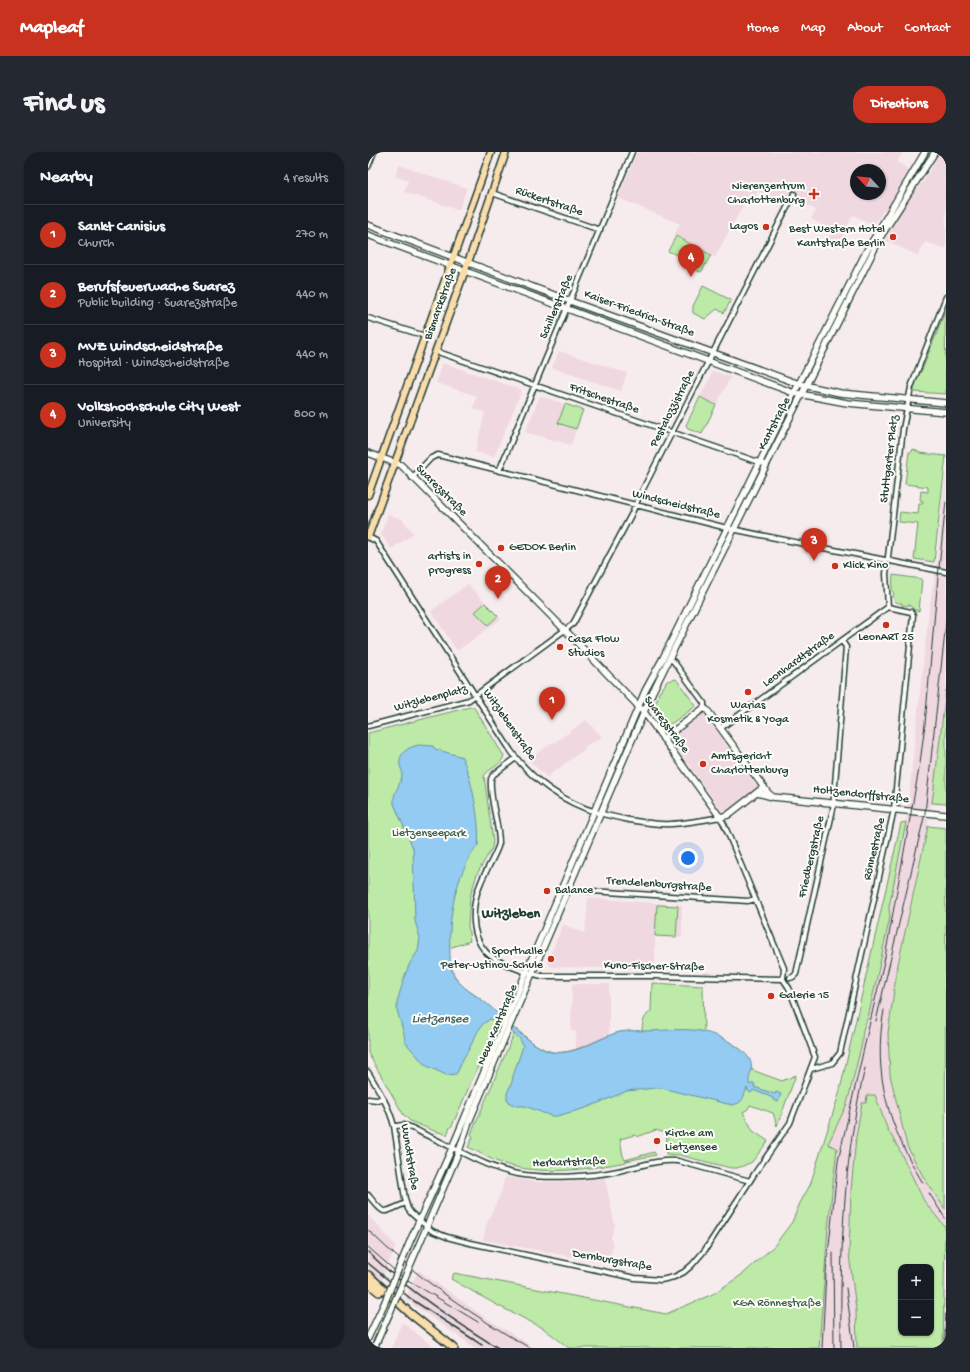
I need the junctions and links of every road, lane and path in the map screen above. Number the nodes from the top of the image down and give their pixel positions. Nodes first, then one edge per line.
1 (374, 152) edge
2 (491, 152) edge
3 (506, 152) edge
4 (632, 152) edge
5 (925, 152) edge
6 (935, 152) edge
7 (368, 167) edge
8 (492, 193) junction
9 (794, 194) dead end
10 (368, 226) edge
11 (600, 230) junction
12 (368, 235) edge
13 (453, 257) junction
14 (467, 263) junction
15 (450, 265) junction
16 (465, 270) junction
17 (946, 297) edge
18 (570, 301) junction
19 (567, 308) junction
20 (368, 318) edge
21 (425, 336) junction
22 (435, 351) junction
23 (712, 353) junction
24 (708, 361) junction
25 (799, 384) junction
26 (534, 385) junction
27 (807, 386) junction
28 (794, 393) junction
29 (802, 395) junction
30 (908, 400) junction
31 (946, 403) edge
32 (906, 409) junction
33 (946, 412) edge
34 (672, 432) junction
35 (368, 453) edge
36 (382, 458) junction
37 (760, 462) junction
38 (395, 463) junction
39 (767, 465) junction
40 (499, 471) junction
41 (412, 478) junction
42 (368, 495) edge
43 (636, 505) junction
44 (727, 528) junction
45 (735, 530) junction
46 (368, 537) edge
47 (888, 561) junction
48 (946, 572) edge
49 (888, 607) junction
50 (565, 630) junction
51 (842, 641) junction
52 (670, 659) junction
53 (476, 697) junction
54 (638, 705) junction
55 (706, 709) junction
56 (644, 712) junction
57 (368, 726) edge
58 (721, 728) junction
59 (663, 739) junction
60 (516, 758) junction
61 (764, 787) junction
62 (757, 793) junction
63 (773, 797) junction
64 (833, 803) junction
65 (894, 809) junction
66 (594, 812) junction
67 (600, 814) junction
68 (946, 815) edge
69 (720, 817) junction
70 (562, 886) junction
71 (569, 888) junction
72 (755, 899) junction
73 (525, 972) junction
74 (532, 973) junction
75 (790, 978) dead end
76 (784, 979) junction
77 (508, 1023) junction
78 (502, 1037) junction
79 (811, 1068) junction
80 (368, 1072) edge
81 (383, 1098) junction
82 (368, 1099) edge
83 (394, 1126) junction
84 (452, 1147) junction
85 (459, 1150) junction
86 (750, 1181) junction
87 (368, 1196) edge
88 (406, 1203) junction
89 (419, 1220) junction
90 (426, 1227) junction
91 (368, 1275) edge
92 (368, 1282) edge
93 (368, 1338) edge
94 (374, 1348) edge
95 (446, 1348) edge
96 (454, 1348) edge

1 - 7 street
2 - 13 main road, Bismarckstraße
3 - 8 main road, Bismarckstraße
4 - 11 street, Schillerstraße
5 - 25 main road, Kantstraße
6 - 27 main road, Kantstraße
8 - 11 street, Rückertstraße
8 - 14 main road, Bismarckstraße
9 - 23 street, Pestalozzistraße
10 - 13 main road, Kaiser-Friedrich-Straße
11 - 18 street, Schillerstraße
12 - 15 main road, Kaiser-Friedrich-Straße
13 - 14 main road, Kaiser-Friedrich-Straße
13 - 15 main road, Bismarckstraße
14 - 16 main road, Bismarckstraße
14 - 18 main road, Kaiser-Friedrich-Straße
15 - 16 main road, Kaiser-Friedrich-Straße
15 - 21 main road, Bismarckstraße
16 - 19 main road, Kaiser-Friedrich-Straße
16 - 22 main road, Bismarckstraße
17 - 30 street, Stuttgarter Platz
18 - 19 street, Schillerstraße
18 - 23 main road, Kaiser-Friedrich-Straße
19 - 24 main road, Kaiser-Friedrich-Straße
19 - 26 street, Schillerstraße
20 - 21 street
21 - 36 main road, Bismarckstraße
22 - 26 street, Fritschestraße
22 - 38 main road, Bismarckstraße
23 - 24 street, Pestalozzistraße
23 - 25 main road, Kaiser-Friedrich-Straße
24 - 28 main road, Kaiser-Friedrich-Straße
24 - 34 street, Pestalozzistraße
25 - 27 main road, Kaiser-Friedrich-Straße
25 - 28 main road, Kantstraße
26 - 34 street, Fritschestraße
26 - 40 street, Schillerstraße
27 - 29 main road, Kantstraße
27 - 30 main road, Kaiser-Friedrich-Straße
28 - 29 main road, Kaiser-Friedrich-Straße
28 - 37 main road, Kantstraße
29 - 32 main road, Kaiser-Friedrich-Straße
29 - 39 main road, Kantstraße
30 - 31 main road, Kaiser-Friedrich-Straße
30 - 32 street, Stuttgarter Platz
32 - 33 main road, Kaiser-Friedrich-Straße
32 - 47 street, Stuttgarter Platz
34 - 37 street, Fritschestraße
34 - 43 street, Pestalozzistraße
35 - 36 main road, Suarezstraße
36 - 38 main road, Suarezstraße
36 - 42 main road, Bismarckstraße
37 - 39 street, Fritschestraße
37 - 44 main road, Kantstraße
38 - 41 main road, Suarezstraße
38 - 46 main road, Bismarckstraße
39 - 45 main road, Kantstraße
40 - 41 street, Windscheidstraße
40 - 43 street, Windscheidstraße
41 - 50 main road, Suarezstraße
43 - 44 street, Windscheidstraße
43 - 50 street, Pestalozzistraße
44 - 45 street, Windscheidstraße
44 - 54 main road, Kantstraße
45 - 47 street, Windscheidstraße
45 - 52 main road, Kantstraße
46 - 53 street, Witzlebenstraße
47 - 48 street, Windscheidstraße
47 - 49 street, Stuttgarter Platz
49 - 51 street, Leonhardtstraße
49 - 65 street, Rönnestraße
50 - 53 street, Witzlebenplatz
50 - 54 main road, Suarezstraße
51 - 58 street, Leonhardtstraße
51 - 64 street, Friedbergstraße
52 - 55 street
52 - 56 main road, Kantstraße
53 - 57 street, Witzlebenplatz
53 - 60 street, Witzlebenstraße
54 - 56 main road, Suarezstraße
54 - 66 main road, Neue Kantstraße
55 - 58 main road
55 - 59 main road
56 - 59 main road, Suarezstraße
56 - 67 main road, Neue Kantstraße
58 - 61 main road
59 - 69 main road, Suarezstraße
60 - 66 street, Witzlebenstraße
60 - 73 street, Kuno-Fischer-Straße
61 - 62 main road, Witzlebenstraße
61 - 63 main road
62 - 63 main road, Holtzendorffstraße
62 - 69 main road, Witzlebenstraße
63 - 64 main road, Holtzendorffstraße
64 - 65 main road, Holtzendorffstraße
64 - 75 street, Friedbergstraße
65 - 68 main road, Holtzendorffstraße
65 - 79 street, Rönnestraße
66 - 67 street, Witzlebenstraße
66 - 70 main road, Neue Kantstraße
67 - 69 street, Witzlebenstraße
67 - 71 main road, Neue Kantstraße
69 - 72 street, Suarezstraße
70 - 71 street, Trendelenburgstraße
70 - 73 main road, Neue Kantstraße
71 - 72 street, Trendelenburgstraße
71 - 74 main road, Neue Kantstraße
72 - 76 street, Suarezstraße
73 - 74 street, Kuno-Fischer-Straße
73 - 77 main road, Neue Kantstraße
74 - 76 street, Kuno-Fischer-Straße
74 - 77 main road, Neue Kantstraße
76 - 79 street, Suarezstraße
77 - 78 main road, Neue Kantstraße
78 - 84 main road, Neue Kantstraße
78 - 85 main road, Neue Kantstraße
79 - 86 street, Dernburgstraße
80 - 81 street, Wundtstraße
81 - 82 street
81 - 83 street, Wundtstraße
83 - 84 street, Herbartstraße
83 - 88 street, Wundtstraße
84 - 85 street, Herbartstraße
84 - 89 main road, Neue Kantstraße
85 - 86 street, Herbartstraße
85 - 90 main road, Neue Kantstraße
86 - 90 street, Dernburgstraße
87 - 88 street, Wundtstraße
88 - 89 street, Wundtstraße
89 - 90 street, Dernburgstraße
89 - 93 main road, Neue Kantstraße, bridge
90 - 94 main road, Neue Kantstraße, bridge
91 - 96 highway
92 - 95 highway

